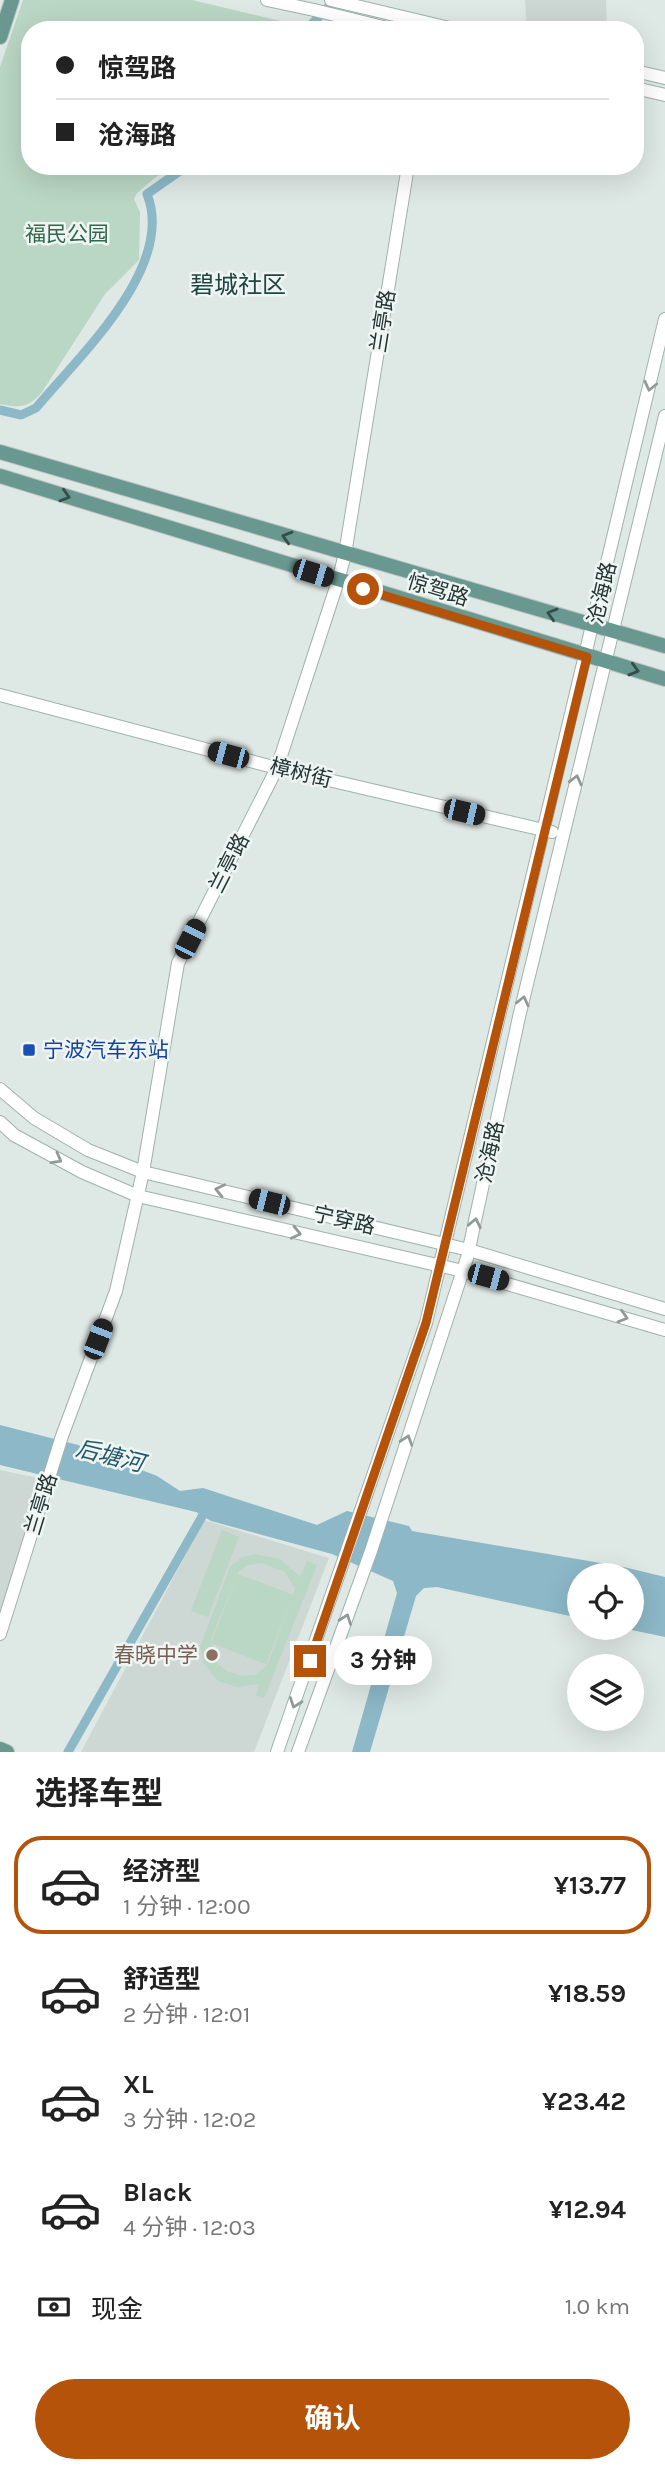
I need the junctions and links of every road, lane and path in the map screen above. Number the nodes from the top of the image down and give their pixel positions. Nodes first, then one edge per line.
1 (12, 0) edge
2 (267, 0) edge
3 (331, 0) edge
4 (359, 21) edge
5 (411, 21) edge
6 (0, 37) edge
7 (644, 73) edge
8 (665, 78) edge
9 (644, 90) edge
10 (665, 95) edge
11 (407, 175) edge
12 (665, 319) edge
13 (665, 416) edge
14 (4, 453) edge
15 (0, 476) edge
16 (345, 554) junction
17 (338, 581) junction
18 (594, 626) junction
19 (613, 631) junction
20 (665, 646) edge
21 (587, 657) junction
22 (605, 662) junction
23 (665, 679) edge
24 (0, 695) edge
25 (277, 768) junction
26 (544, 830) junction
27 (562, 835) junction
28 (0, 1090) edge
29 (0, 1122) edge
30 (143, 1172) junction
31 (138, 1196) junction
32 (445, 1244) junction
33 (469, 1250) junction
34 (440, 1266) junction
35 (463, 1270) junction
36 (665, 1309) edge
37 (665, 1330) edge
38 (0, 1634) edge
39 (0, 1749) edge
40 (7, 1752) edge
41 (277, 1752) edge
42 (298, 1752) edge

1 - 6 main road
2 - 4 main road, bridge
3 - 5 main road
7 - 8 main road
9 - 10 main road
11 - 16 main road, 兰亭路
12 -> 18 main road, 沧海路
13 - 19 main road, 沧海路
16 -> 14 main road, 惊驾路
15 -> 17 main road, 惊驾路
16 - 17 main road, 兰亭路
18 -> 16 main road, 惊驾路
17 - 21 main road, 惊驾路
17 - 25 main road, 兰亭路
18 - 19 main road, 惊驾路
18 - 21 main road, 沧海路
19 - 20 main road, 惊驾路
19 - 22 main road, 沧海路
21 - 22 main road, 惊驾路
21 - 26 main road, 沧海路
22 -> 23 main road, 惊驾路
27 -> 22 main road, 沧海路
24 - 25 main road, 樟树街
25 - 26 main road, 樟树街
25 - 30 main road, 兰亭路
26 - 27 main road, 樟树街
26 - 32 main road, 沧海路
33 -> 27 main road, 沧海路
28 - 30 main road, 宁穿路
29 -> 31 main road, 宁穿路
30 - 31 main road, 兰亭路
32 -> 30 main road, 宁穿路
31 -> 34 main road, 宁穿路
31 - 38 main road, 兰亭路
32 - 33 main road, 宁穿路
32 - 34 main road, 沧海路
33 - 35 main road, 沧海路
33 - 36 main road, 宁穿路
34 - 35 main road, 宁穿路
34 -> 41 main road, 沧海路
35 -> 37 main road, 宁穿路
42 -> 35 main road, 沧海路
39 - 40 main road

